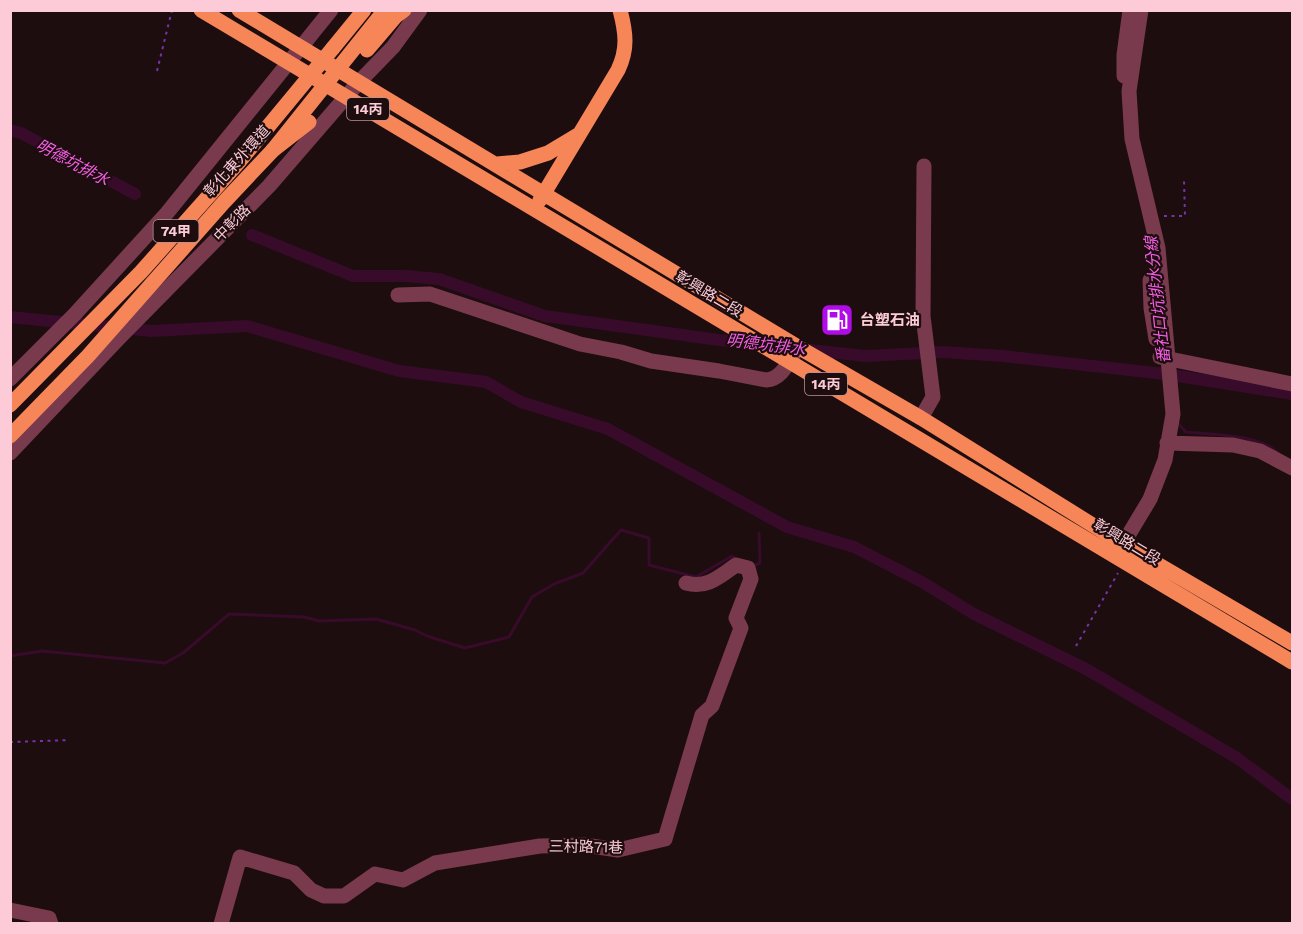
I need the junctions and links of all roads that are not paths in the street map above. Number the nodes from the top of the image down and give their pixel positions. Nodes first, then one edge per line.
1 (201, 10) edge
2 (239, 10) edge
3 (331, 10) edge
4 (356, 10) edge
5 (364, 10) edge
6 (385, 10) edge
7 (404, 10) edge
8 (420, 10) edge
9 (620, 10) edge
10 (1130, 10) edge
11 (1141, 10) edge
12 (333, 48) junction
13 (300, 49) junction
14 (289, 61) junction
15 (358, 83) junction
16 (1129, 91) junction
17 (346, 96) junction
18 (580, 133) junction
19 (1132, 139) junction
20 (273, 150) junction
21 (497, 164) junction
22 (924, 166) dead end
23 (544, 193) junction
24 (534, 211) junction
25 (398, 295) dead end
26 (798, 347) junction
27 (1164, 359) junction
28 (788, 362) junction
29 (10, 379) edge
30 (1293, 384) edge
31 (10, 405) edge
32 (921, 418) junction
33 (10, 436) edge
34 (1167, 443) junction
35 (10, 453) edge
36 (1293, 468) edge
37 (1121, 551) junction
38 (686, 584) dead end
39 (1293, 643) edge
40 (1293, 662) edge
41 (10, 910) edge
42 (51, 924) edge
43 (221, 924) edge

1 - 14 main road, 彰興路二段 / 14丙
2 - 13 main road, 彰興路二段 / 14丙
3 - 13 street
4 - 12 main road
5 - 12 main road, 彰化東外環道 / 74甲
6 - 20 main road, 彰化東外環道 / 74甲, bridge
7 - 20 main road, bridge
8 - 15 street, 中彰路
9 - 18 main road
10 - 16 street
11 - 16 street
12 - 31 main road, 彰化東外環道 / 74甲, bridge
13 - 14 street
13 - 15 main road, 彰興路二段 / 14丙
14 - 17 main road, 彰興路二段 / 14丙
14 - 29 street
15 - 17 street, 中彰路
15 - 21 main road, 彰興路二段 / 14丙
16 - 19 street
17 - 24 main road, 彰興路二段 / 14丙
17 - 35 street, 中彰路
18 - 21 main road
18 - 23 main road
19 - 27 street
19 - 27 street
20 - 33 main road, 彰化東外環道 / 74甲
21 - 23 main road, 彰興路二段 / 14丙
22 - 32 street
23 - 24 main road
23 - 26 main road, 彰興路二段 / 14丙
24 - 28 main road, 彰興路二段 / 14丙
25 - 28 street
26 - 28 street
26 - 32 main road, 彰興路二段 / 14丙
27 - 30 street
27 - 34 street
28 - 37 main road, 彰興路二段 / 14丙
32 - 37 main road, 彰興路二段 / 14丙
34 - 36 street
34 - 37 street
37 - 39 main road, 彰興路二段 / 14丙
37 - 40 main road, 彰興路二段 / 14丙
38 - 43 street, 三村路71巷
41 - 42 street

